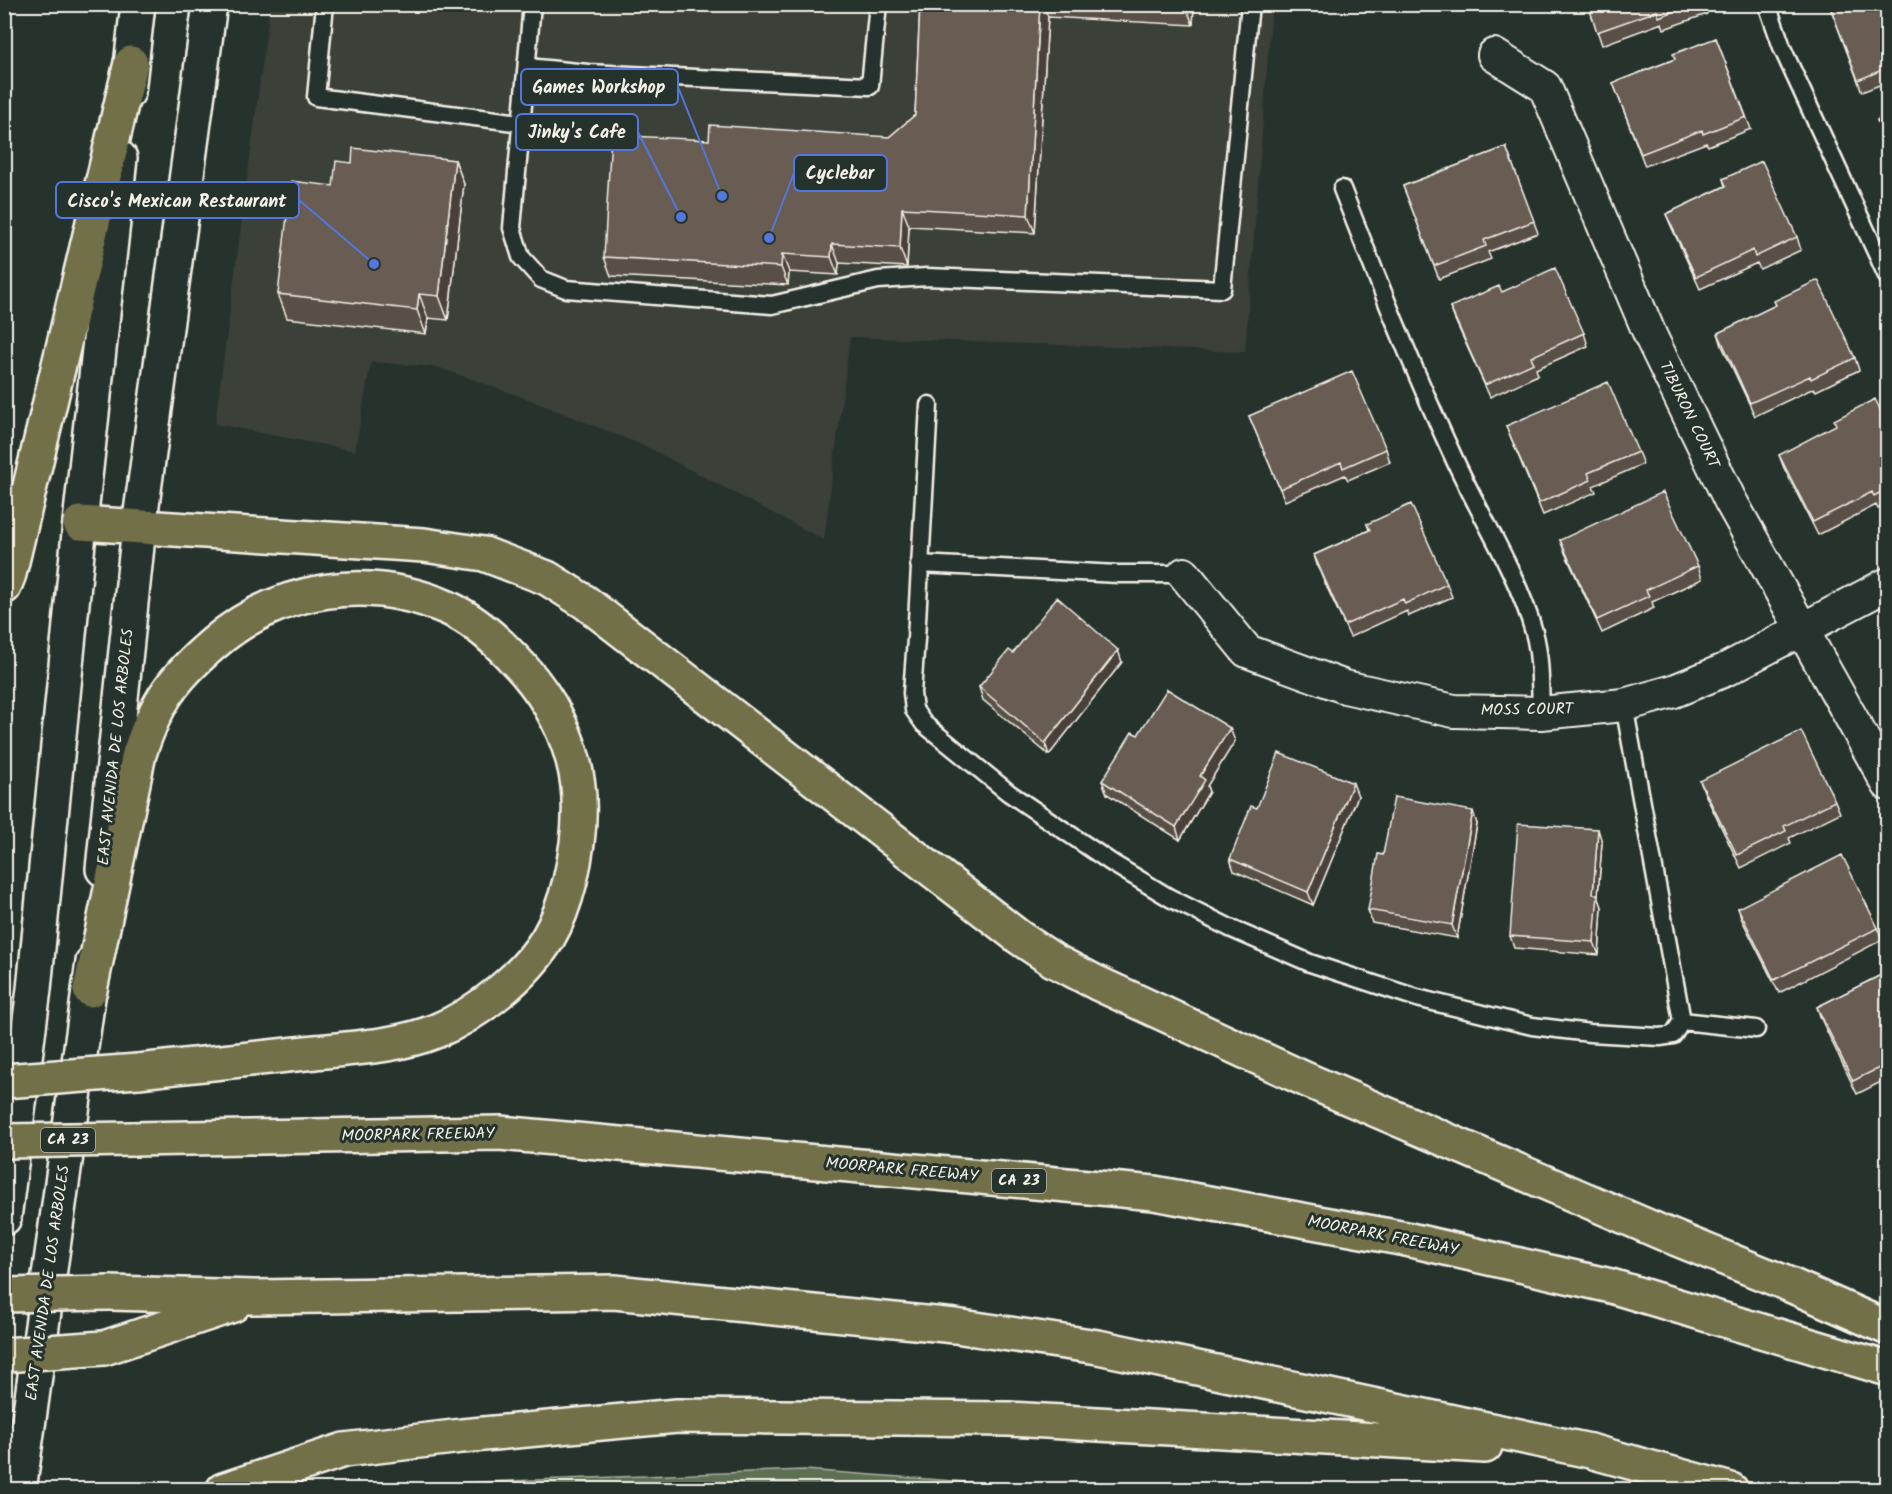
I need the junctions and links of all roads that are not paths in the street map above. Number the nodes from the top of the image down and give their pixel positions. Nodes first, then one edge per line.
1 (138, 4) edge
2 (210, 4) edge
3 (325, 4) edge
4 (532, 4) edge
5 (878, 4) edge
6 (1250, 4) edge
7 (1767, 4) edge
8 (1494, 55) dead end
9 (131, 63) junction
10 (526, 67) junction
11 (521, 123) junction
12 (1342, 189) dead end
13 (1887, 278) edge
14 (929, 405) dead end
15 (80, 523) junction
16 (139, 527) junction
17 (919, 564) junction
18 (1184, 573) joint
19 (1887, 584) edge
20 (4, 587) edge
21 (1802, 630) junction
22 (1624, 705) junction
23 (1540, 713) junction
24 (1887, 784) edge
25 (90, 990) junction
26 (1682, 1021) junction
27 (1756, 1029) dead end
28 (4, 1080) edge
29 (4, 1141) edge
30 (4, 1218) edge
31 (4, 1295) edge
32 (255, 1297) junction
33 (1887, 1328) edge
34 (4, 1355) edge
35 (1887, 1369) edge
36 (1590, 1451) junction
37 (19, 1490) edge
38 (223, 1490) edge
39 (1731, 1490) edge

1 - 9 main road
2 - 16 main road, EAST AVENIDA DE LOS ARBOLES
3 - 11 lane
4 - 10 lane
5 - 10 lane
6 - 11 lane
7 - 13 lane
8 - 21 street, TIBURON COURT
9 - 15 main road
9 - 20 highway
10 - 11 lane
12 - 23 lane
14 - 17 lane
15 - 16 highway
15 - 30 main road
16 - 25 main road, EAST AVENIDA DE LOS ARBOLES
16 - 33 highway
17 - 18 lane
17 - 26 lane
18 - 23 street, MOSS COURT
19 - 21 street, MOSS COURT
21 - 22 street, MOSS COURT
21 - 24 street, TIBURON COURT
22 - 23 street, MOSS COURT
22 - 26 lane
25 - 28 highway, bridge
25 - 37 main road, EAST AVENIDA DE LOS ARBOLES
26 - 27 lane
29 - 35 highway, MOORPARK FREEWAY / CA 23, bridge
31 - 32 highway, bridge
32 - 34 highway, bridge
32 - 36 highway
36 - 38 highway
36 - 39 highway

